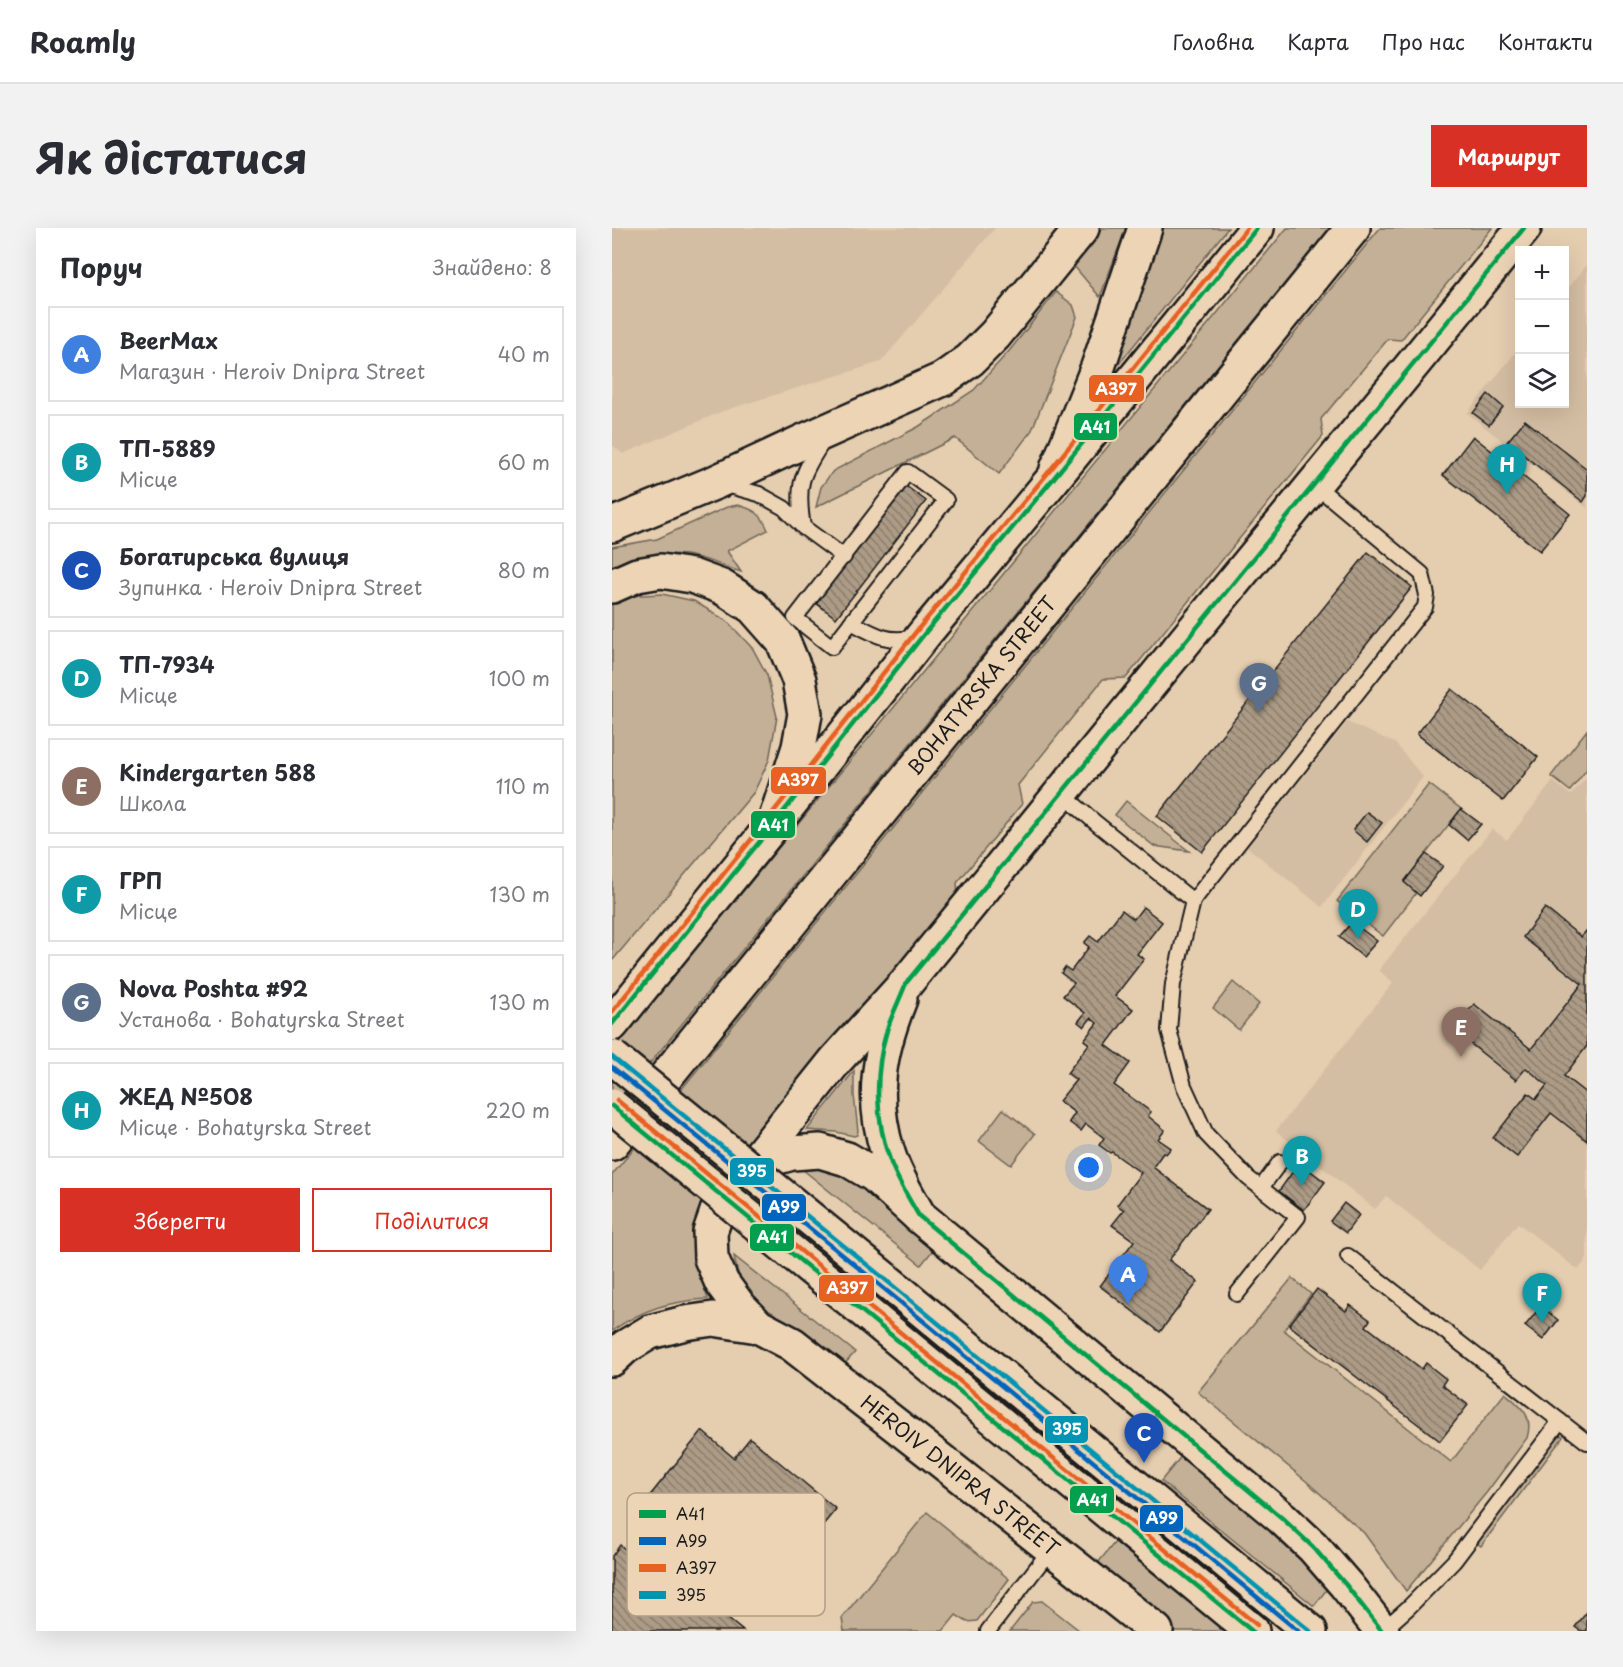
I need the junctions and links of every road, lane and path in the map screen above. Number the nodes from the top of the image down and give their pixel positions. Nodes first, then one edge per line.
1 (1082, 228) edge
2 (1145, 228) edge
3 (1257, 228) edge
4 (1353, 228) edge
5 (1524, 228) edge
6 (832, 428) junction
7 (1053, 479) junction
8 (716, 482) junction
9 (1315, 485) junction
10 (612, 525) edge
11 (803, 527) junction
12 (844, 557) junction
13 (612, 586) edge
14 (851, 622) junction
15 (925, 633) junction
16 (1061, 793) junction
17 (773, 825) junction
18 (1193, 901) junction
19 (906, 983) junction
20 (612, 1024) edge
21 (612, 1057) edge
22 (612, 1106) edge
23 (612, 1143) edge
24 (1280, 1162) dead end
25 (753, 1164) junction
26 (1261, 1188) junction
27 (919, 1216) junction
28 (1348, 1256) dead end
29 (1237, 1294) dead end
30 (758, 1326) junction
31 (612, 1359) edge
32 (1560, 1421) junction
33 (1587, 1442) edge
34 (1051, 1549) junction
35 (988, 1631) edge
36 (1156, 1631) edge
37 (1252, 1631) edge
38 (1310, 1631) edge
39 (1382, 1631) edge

1 - 6 main road
2 - 7 main road
3 - 7 main road
4 - 23 main road, BOHATYRSKA STREET
5 - 9 main road
6 - 8 main road
6 - 11 lane
7 - 15 main road
8 - 10 main road
8 - 11 lane
9 - 16 main road
9 - 18 lane
11 - 12 lane
12 - 14 lane
12 - 14 lane
13 - 17 main road
14 - 15 lane
15 - 17 main road
16 - 18 lane
16 - 19 main road
17 - 20 main road
18 - 26 lane
19 - 25 main road
19 - 27 main road
21 - 38 main road, bridge
22 - 37 main road, bridge
24 - 26 lane
25 - 27 main road
25 - 30 main road
26 - 29 lane
27 - 39 main road
28 - 32 lane
30 - 31 main road
30 - 34 main road, HEROIV DNIPRA STREET
32 - 33 lane
32 - 39 lane
34 - 35 lane
34 - 36 main road, HEROIV DNIPRA STREET

